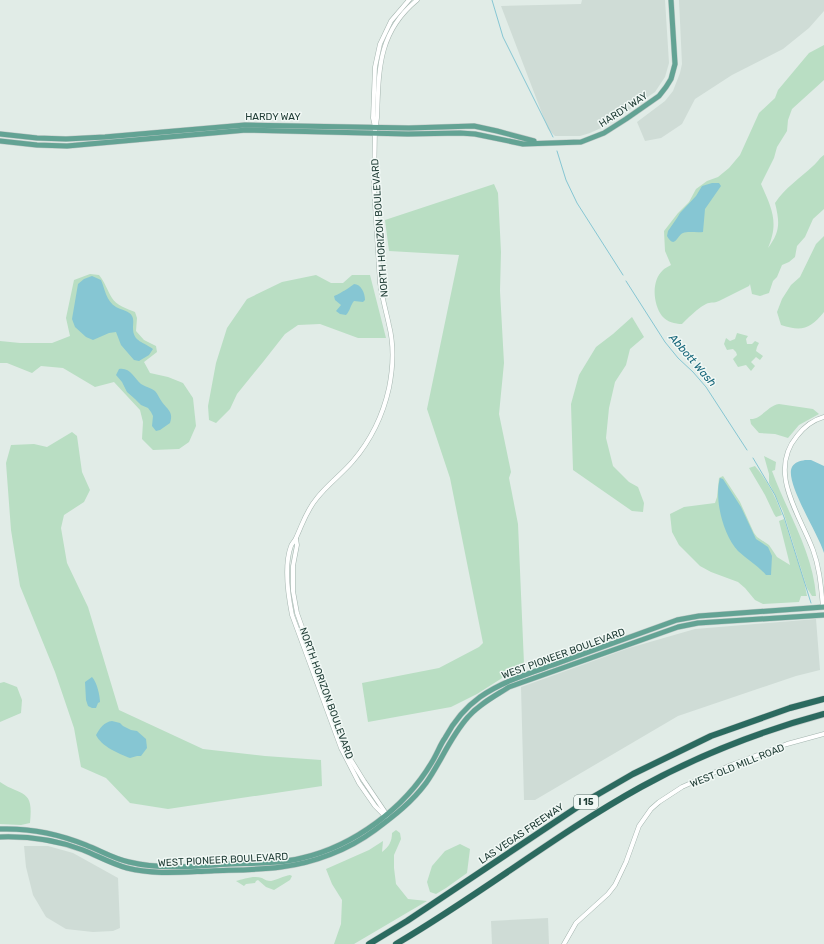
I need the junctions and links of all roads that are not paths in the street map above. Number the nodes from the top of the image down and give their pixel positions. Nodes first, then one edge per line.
1 (409, 0) edge
2 (417, 0) edge
3 (671, 0) edge
4 (375, 127) junction
5 (375, 133) junction
6 (0, 134) edge
7 (0, 141) edge
8 (545, 144) junction
9 (824, 417) edge
10 (824, 607) edge
11 (824, 616) edge
12 (824, 699) edge
13 (824, 714) edge
14 (824, 734) edge
15 (385, 815) junction
16 (390, 819) junction
17 (0, 829) edge
18 (0, 837) edge
19 (369, 944) edge
20 (396, 944) edge
21 (564, 944) edge

1 - 4 street, NORTH HORIZON BOULEVARD
2 - 4 street, NORTH HORIZON BOULEVARD
3 - 8 main road, HARDY WAY
4 - 5 street, NORTH HORIZON BOULEVARD
4 - 6 main road, HARDY WAY
4 - 8 main road, HARDY WAY
5 - 7 main road, HARDY WAY
5 - 8 main road, HARDY WAY
5 - 15 street, NORTH HORIZON BOULEVARD
9 - 10 street
10 - 11 main road
10 - 15 main road, WEST PIONEER BOULEVARD
11 - 16 main road, WEST PIONEER BOULEVARD
12 - 19 highway, LAS VEGAS FREEWAY / I 15
13 - 20 highway, I 15
14 - 21 street, WEST OLD MILL ROAD
15 - 16 street, NORTH HORIZON BOULEVARD
15 - 17 main road, WEST PIONEER BOULEVARD
16 - 18 main road, WEST PIONEER BOULEVARD

